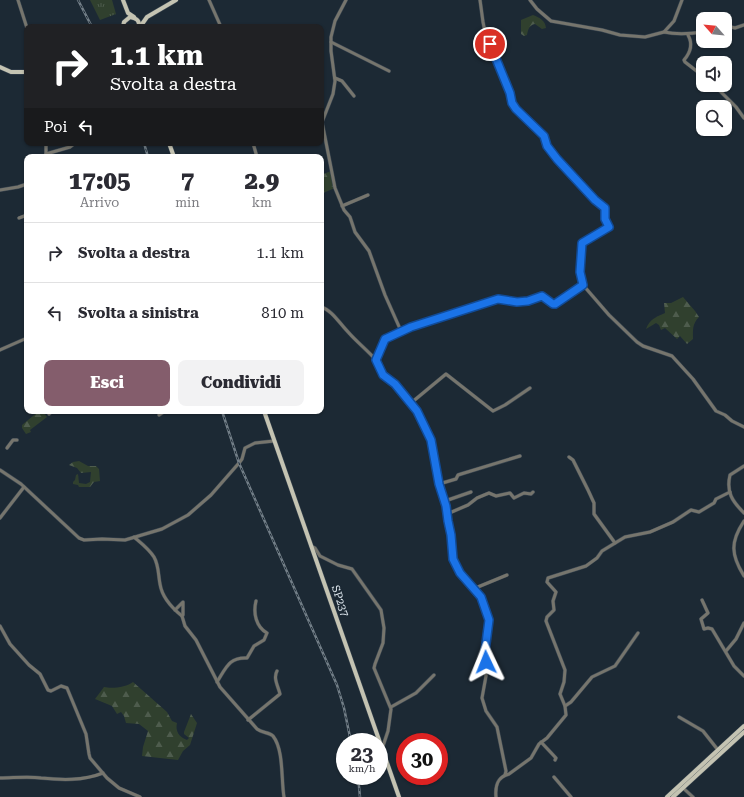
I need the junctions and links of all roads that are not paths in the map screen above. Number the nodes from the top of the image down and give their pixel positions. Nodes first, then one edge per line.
1 (18, 0) edge
2 (123, 0) edge
3 (176, 0) edge
4 (210, 0) edge
5 (346, 0) edge
6 (480, 0) edge
7 (530, 0) edge
8 (682, 0) edge
9 (125, 8) junction
10 (147, 17) junction
11 (135, 18) junction
12 (26, 24) edge
13 (123, 24) edge
14 (124, 24) edge
15 (139, 24) edge
16 (142, 24) edge
17 (220, 24) edge
18 (744, 25) edge
19 (732, 27) edge
20 (664, 32) junction
21 (696, 33) edge
22 (688, 35) junction
23 (331, 42) junction
24 (0, 67) edge
25 (696, 71) edge
26 (24, 72) edge
27 (389, 72) dead end
28 (335, 78) junction
29 (721, 92) edge
30 (354, 96) dead end
31 (324, 117) edge
32 (744, 118) edge
33 (324, 132) edge
34 (71, 146) edge
35 (46, 154) edge
36 (24, 185) edge
37 (0, 190) edge
38 (368, 195) dead end
39 (342, 206) junction
40 (24, 216) edge
41 (20, 218) dead end
42 (583, 285) junction
43 (324, 309) edge
44 (401, 331) junction
45 (24, 339) edge
46 (0, 350) edge
47 (376, 360) junction
48 (530, 388) dead end
49 (411, 403) junction
50 (265, 414) edge
51 (744, 428) edge
52 (17, 440) dead end
53 (274, 441) junction
54 (7, 448) dead end
55 (520, 456) dead end
56 (569, 457) dead end
57 (744, 466) edge
58 (0, 470) edge
59 (439, 484) junction
60 (24, 487) junction
61 (471, 492) dead end
62 (533, 492) dead end
63 (730, 492) junction
64 (445, 501) junction
65 (744, 513) edge
66 (447, 514) junction
67 (0, 518) edge
68 (744, 521) edge
69 (134, 537) junction
70 (615, 543) junction
71 (311, 546) junction
72 (507, 575) dead end
73 (744, 576) edge
74 (473, 589) junction
75 (702, 600) dead end
76 (256, 601) dead end
77 (175, 610) junction
78 (182, 616) junction
79 (744, 623) edge
80 (0, 626) edge
81 (638, 632) dead end
82 (726, 651) junction
83 (277, 671) dead end
84 (434, 675) dead end
85 (744, 676) edge
86 (217, 682) junction
87 (565, 706) junction
88 (391, 707) junction
89 (679, 717) dead end
90 (248, 720) junction
91 (744, 726) edge
92 (744, 732) edge
93 (377, 733) edge
94 (387, 733) edge
95 (541, 742) junction
96 (718, 750) junction
97 (555, 760) dead end
98 (388, 765) edge
99 (103, 773) junction
100 (505, 775) junction
101 (554, 777) dead end
102 (0, 778) edge
103 (683, 788) junction
104 (140, 797) edge
105 (284, 797) edge
106 (399, 797) edge
107 (496, 797) edge
108 (571, 797) edge
109 (668, 797) edge
110 (673, 797) edge
111 (693, 797) edge

1 - 12 street
2 - 9 main road
3 - 10 main road
4 - 17 street
5 - 23 street
6 - 42 street
7 - 20 street
8 - 20 street
9 - 11 main road
9 - 13 main road
10 - 11 main road
10 - 16 main road
11 - 14 main road
11 - 15 main road
18 - 19 street
20 - 22 street
21 - 22 street
22 - 25 street
23 - 27 street
23 - 28 street
24 - 26 main road
28 - 30 street
28 - 31 street
29 - 32 street
33 - 39 street
34 - 35 street
36 - 37 street
38 - 39 street
39 - 44 street
40 - 41 street
42 - 44 street
42 - 51 street
43 - 47 street
44 - 47 street
45 - 46 street
47 - 49 street
48 - 49 street
49 - 59 street
50 - 53 main road, SP237 / SP237
52 - 54 street
53 - 69 street
53 - 71 main road, SP237 / SP237
55 - 59 street
56 - 70 street
57 - 63 street
58 - 60 street
59 - 64 street
60 - 67 street
60 - 69 street
61 - 64 street
62 - 66 street
63 - 65 street
63 - 70 street
64 - 66 street
66 - 74 street
68 - 73 street
69 - 77 street
70 - 87 street
71 - 88 street
71 - 93 main road, SP237 / SP237
72 - 74 street
74 - 100 street
75 - 82 street
76 - 86 street
77 - 78 street
77 - 78 street
78 - 86 street
79 - 82 street
80 - 99 street
81 - 87 street
82 - 85 street
83 - 90 street
84 - 88 street
86 - 90 street
87 - 95 street
88 - 94 street
89 - 96 street
90 - 105 street
91 - 96 main road
92 - 103 main road
95 - 97 street
95 - 100 street
96 - 109 main road
98 - 106 main road, SP237 / SP237
99 - 102 street
99 - 104 street
100 - 107 street
101 - 108 street
103 - 110 main road
103 - 111 street

